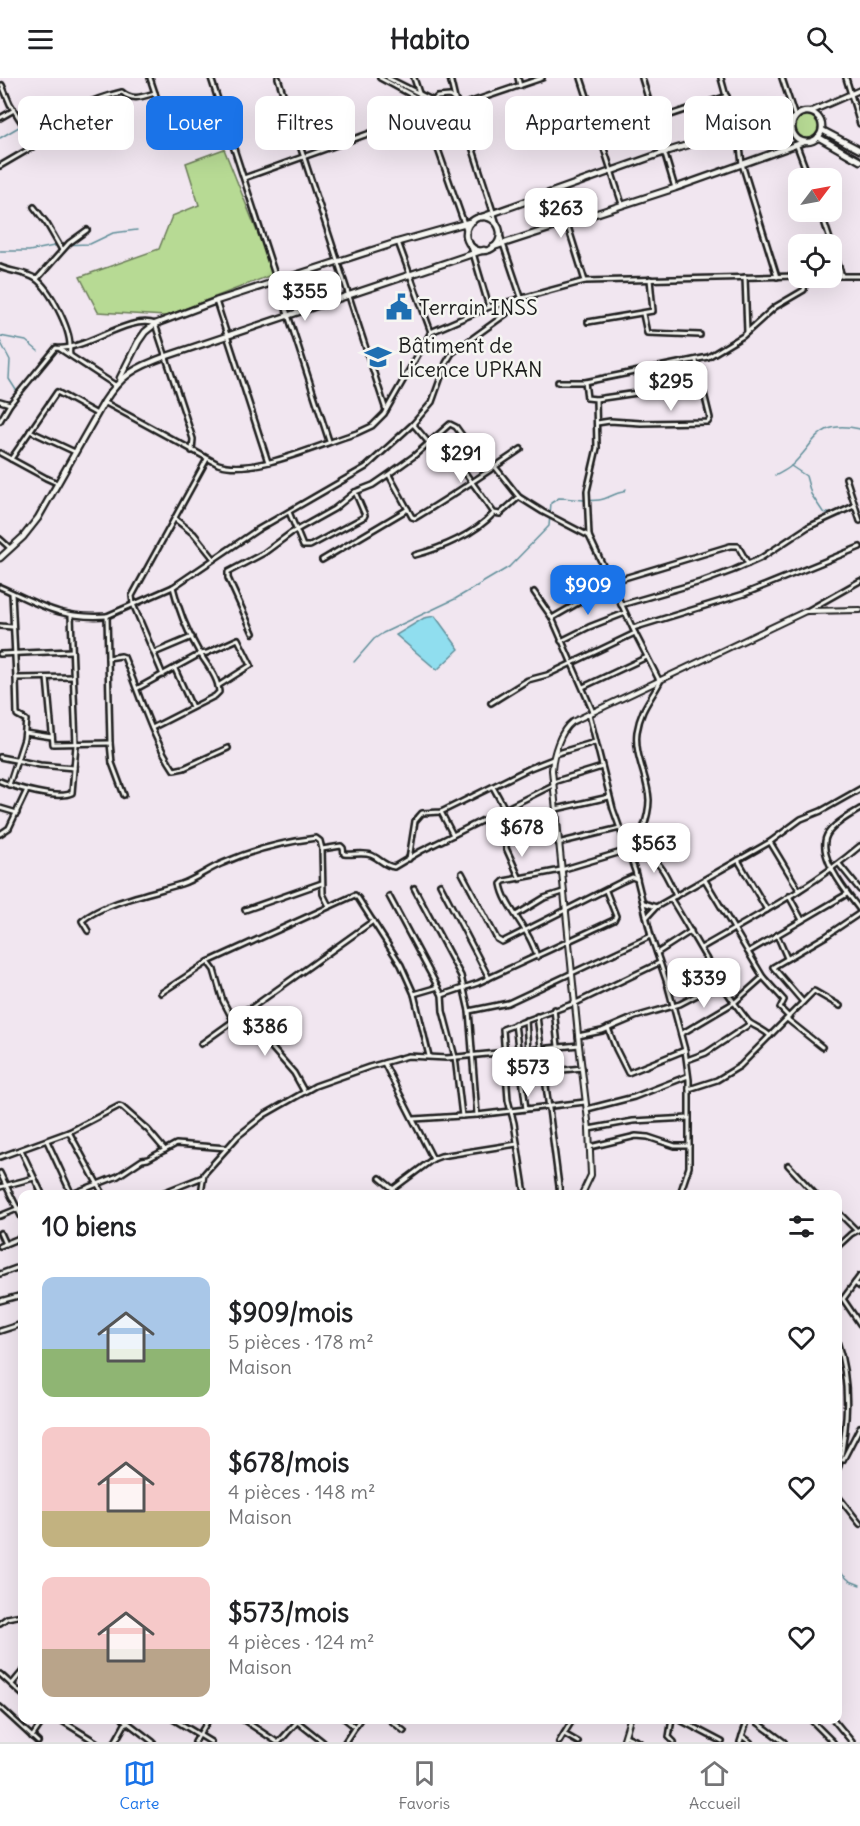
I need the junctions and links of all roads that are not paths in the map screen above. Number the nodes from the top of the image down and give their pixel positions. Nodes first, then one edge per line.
1 (150, 78) edge
2 (211, 78) edge
3 (278, 78) edge
4 (380, 78) edge
5 (388, 78) edge
6 (414, 78) edge
7 (450, 78) edge
8 (518, 78) edge
9 (542, 78) edge
10 (581, 78) edge
11 (642, 78) edge
12 (721, 78) edge
13 (782, 78) edge
14 (846, 78) edge
15 (2, 85) dead end
16 (520, 86) junction
17 (860, 90) edge
18 (155, 93) junction
19 (850, 93) junction
20 (108, 96) edge
21 (125, 96) edge
22 (156, 96) edge
23 (217, 96) edge
24 (416, 96) edge
25 (417, 96) edge
26 (419, 96) edge
27 (455, 96) edge
28 (492, 96) edge
29 (587, 96) edge
30 (648, 96) edge
31 (727, 96) edge
32 (134, 98) edge
33 (14, 110) junction
34 (810, 112) junction
35 (0, 118) edge
36 (18, 118) edge
37 (795, 118) junction
38 (860, 124) edge
39 (822, 130) junction
40 (367, 134) edge
41 (818, 137) junction
42 (804, 142) junction
43 (684, 146) edge
44 (797, 146) junction
45 (29, 150) edge
46 (235, 150) edge
47 (438, 150) edge
48 (473, 150) edge
49 (604, 150) edge
50 (739, 150) edge
51 (860, 150) edge
52 (666, 152) junction
53 (304, 157) junction
54 (860, 160) edge
55 (742, 164) junction
56 (0, 166) edge
57 (805, 168) edge
58 (611, 171) junction
59 (244, 178) junction
60 (675, 188) junction
61 (557, 191) junction
62 (623, 205) junction
63 (34, 207) dead end
64 (494, 212) junction
65 (483, 217) junction
66 (473, 220) junction
67 (462, 223) junction
68 (497, 224) junction
69 (567, 224) junction
70 (87, 230) dead end
71 (466, 232) junction
72 (500, 235) junction
73 (399, 242) junction
74 (470, 243) junction
75 (504, 244) junction
76 (493, 247) junction
77 (62, 250) junction
78 (484, 250) junction
79 (472, 255) junction
80 (338, 262) junction
81 (0, 267) edge
82 (410, 275) junction
83 (788, 276) edge
84 (842, 276) edge
85 (860, 276) edge
86 (745, 277) junction
87 (777, 277) junction
88 (37, 279) junction
89 (650, 279) junction
90 (585, 281) junction
91 (277, 282) junction
92 (804, 288) edge
93 (349, 296) junction
94 (521, 297) junction
95 (216, 301) junction
96 (489, 307) junction
97 (506, 314) dead end
98 (644, 314) junction
99 (288, 316) junction
100 (588, 322) dead end
101 (155, 324) junction
102 (431, 332) junction
103 (747, 333) junction
104 (700, 335) dead end
105 (227, 336) junction
106 (70, 346) junction
107 (60, 349) junction
108 (70, 355) junction
109 (167, 356) junction
110 (696, 361) junction
111 (700, 377) junction
112 (119, 380) junction
113 (558, 382) dead end
114 (585, 382) junction
115 (114, 385) junction
116 (382, 397) junction
117 (596, 399) junction
118 (0, 401) edge
119 (392, 401) junction
120 (104, 402) junction
121 (10, 404) junction
122 (386, 410) junction
123 (97, 414) junction
124 (0, 421) edge
125 (597, 423) junction
126 (413, 424) junction
127 (30, 431) junction
128 (438, 435) junction
129 (329, 441) junction
130 (429, 444) junction
131 (520, 449) dead end
132 (192, 451) junction
133 (75, 452) junction
134 (0, 453) edge
135 (11, 459) junction
136 (207, 459) junction
137 (268, 462) junction
138 (496, 468) junction
139 (487, 470) junction
140 (389, 474) junction
141 (846, 478) dead end
142 (472, 482) junction
143 (57, 483) junction
144 (355, 492) junction
145 (519, 496) junction
146 (854, 506) junction
147 (408, 509) junction
148 (289, 512) junction
149 (494, 513) junction
150 (175, 519) junction
151 (860, 521) edge
152 (296, 530) junction
153 (589, 536) junction
154 (0, 539) edge
155 (860, 547) edge
156 (12, 549) junction
157 (416, 555) dead end
158 (0, 558) edge
159 (214, 559) junction
160 (322, 560) dead end
161 (748, 564) junction
162 (860, 581) edge
163 (611, 582) junction
164 (0, 586) edge
165 (173, 587) junction
166 (614, 587) junction
167 (534, 592) dead end
168 (12, 593) junction
169 (133, 604) junction
170 (621, 604) junction
171 (860, 610) edge
172 (806, 611) junction
173 (625, 613) junction
174 (71, 616) junction
175 (106, 616) junction
176 (552, 618) junction
177 (0, 626) edge
178 (12, 627) junction
179 (633, 628) junction
180 (253, 633) dead end
181 (635, 633) junction
182 (192, 637) junction
183 (561, 641) junction
184 (72, 651) junction
185 (14, 653) junction
186 (154, 653) junction
187 (0, 654) edge
188 (200, 654) junction
189 (646, 657) junction
190 (108, 658) junction
191 (573, 663) junction
192 (175, 669) junction
193 (163, 675) junction
194 (73, 677) junction
195 (15, 678) junction
196 (47, 678) junction
197 (660, 682) junction
198 (218, 686) junction
199 (583, 687) junction
200 (138, 688) junction
201 (491, 703) dead end
202 (192, 707) junction
203 (591, 713) junction
204 (152, 728) junction
205 (25, 734) junction
206 (52, 737) junction
207 (595, 742) junction
208 (110, 743) junction
209 (76, 745) junction
210 (228, 748) dead end
211 (554, 756) junction
212 (0, 757) edge
213 (16, 762) junction
214 (602, 767) junction
215 (74, 768) junction
216 (0, 781) edge
217 (553, 784) junction
218 (9, 785) junction
219 (493, 788) junction
220 (546, 789) junction
221 (860, 789) edge
222 (27, 790) junction
223 (554, 791) junction
224 (124, 795) dead end
225 (609, 797) junction
226 (0, 808) edge
227 (505, 809) junction
228 (860, 809) edge
229 (441, 812) junction
230 (556, 812) junction
231 (18, 813) junction
232 (620, 828) junction
233 (0, 834) edge
234 (453, 835) junction
235 (770, 842) junction
236 (558, 843) junction
237 (860, 846) edge
238 (635, 848) junction
239 (322, 849) junction
240 (628, 850) junction
241 (630, 857) junction
242 (409, 859) junction
243 (738, 860) junction
244 (839, 864) junction
245 (832, 869) junction
246 (561, 870) junction
247 (635, 871) junction
248 (462, 873) dead end
249 (632, 877) junction
250 (520, 879) junction
251 (637, 879) junction
252 (705, 880) junction
253 (322, 883) junction
254 (440, 884) dead end
255 (414, 888) dead end
256 (799, 890) junction
257 (606, 891) junction
258 (860, 891) edge
259 (563, 892) junction
260 (848, 893) junction
261 (389, 896) dead end
262 (676, 896) junction
263 (789, 896) junction
264 (671, 899) junction
265 (644, 903) junction
266 (329, 906) junction
267 (656, 907) junction
268 (245, 910) dead end
269 (767, 910) junction
270 (566, 911) junction
271 (860, 911) edge
272 (516, 915) junction
273 (646, 918) junction
274 (802, 920) junction
275 (373, 921) junction
276 (735, 929) junction
277 (526, 930) junction
278 (88, 931) dead end
279 (691, 931) junction
280 (777, 935) junction
281 (651, 936) junction
282 (569, 942) junction
283 (701, 948) junction
284 (748, 952) junction
285 (657, 953) junction
286 (537, 957) junction
287 (788, 958) junction
288 (709, 961) junction
289 (660, 962) junction
290 (208, 963) junction
291 (572, 973) junction
292 (763, 977) junction
293 (489, 978) junction
294 (722, 982) junction
295 (667, 983) junction
296 (438, 987) junction
297 (463, 989) junction
298 (161, 993) dead end
299 (414, 994) junction
300 (442, 995) junction
301 (576, 1002) junction
302 (735, 1002) junction
303 (804, 1002) junction
304 (674, 1006) junction
305 (840, 1006) dead end
306 (248, 1009) junction
307 (554, 1009) junction
308 (469, 1011) junction
309 (537, 1016) junction
310 (788, 1018) junction
311 (233, 1020) junction
312 (526, 1020) junction
313 (515, 1024) junction
314 (750, 1024) junction
315 (608, 1028) junction
316 (681, 1034) junction
317 (578, 1036) junction
318 (770, 1036) junction
319 (201, 1044) dead end
320 (579, 1045) junction
321 (558, 1046) junction
322 (822, 1047) dead end
323 (540, 1048) junction
324 (685, 1050) junction
325 (528, 1051) junction
326 (519, 1052) junction
327 (504, 1053) junction
328 (429, 1056) junction
329 (474, 1056) junction
330 (455, 1057) junction
331 (687, 1060) junction
332 (384, 1063) junction
333 (582, 1068) junction
334 (544, 1072) junction
335 (688, 1076) junction
336 (689, 1089) junction
337 (304, 1092) junction
338 (587, 1102) junction
339 (548, 1106) junction
340 (526, 1109) junction
341 (587, 1110) junction
342 (511, 1111) junction
343 (477, 1115) junction
344 (462, 1116) junction
345 (689, 1118) junction
346 (414, 1119) junction
347 (589, 1129) junction
348 (69, 1132) junction
349 (47, 1141) junction
350 (517, 1144) junction
351 (689, 1146) junction
352 (590, 1147) junction
353 (227, 1148) junction
354 (21, 1150) junction
355 (165, 1150) junction
356 (0, 1157) edge
357 (433, 1159) junction
358 (788, 1165) dead end
359 (0, 1173) edge
360 (204, 1176) junction
361 (34, 1178) junction
362 (380, 1178) dead end
363 (6, 1185) junction
364 (98, 1185) junction
365 (0, 1187) edge
366 (40, 1190) edge
367 (70, 1190) edge
368 (84, 1190) edge
369 (101, 1190) edge
370 (170, 1190) edge
371 (202, 1190) edge
372 (524, 1190) edge
373 (559, 1190) edge
374 (584, 1190) edge
375 (682, 1190) edge
376 (811, 1190) edge
377 (18, 1205) edge
378 (18, 1209) edge
379 (0, 1216) edge
380 (842, 1216) edge
381 (858, 1230) edge
382 (0, 1233) edge
383 (18, 1239) edge
384 (842, 1243) edge
385 (5, 1244) junction
386 (0, 1246) edge
387 (18, 1267) edge
388 (0, 1274) edge
389 (860, 1276) edge
390 (855, 1283) junction
391 (860, 1287) edge
392 (18, 1296) edge
393 (0, 1301) edge
394 (860, 1324) edge
395 (18, 1325) edge
396 (0, 1331) edge
397 (842, 1357) edge
398 (860, 1427) edge
399 (844, 1443) joint
400 (842, 1451) edge
401 (842, 1461) edge
402 (842, 1501) edge
403 (860, 1524) edge
404 (18, 1617) edge
405 (0, 1623) edge
406 (0, 1674) edge
407 (18, 1676) edge
408 (11, 1684) junction
409 (18, 1690) edge
410 (0, 1707) edge
411 (18, 1724) edge
412 (18, 1724) edge
413 (41, 1724) edge
414 (66, 1724) edge
415 (124, 1724) edge
416 (131, 1724) edge
417 (181, 1724) edge
418 (205, 1724) edge
419 (250, 1724) edge
420 (292, 1724) edge
421 (300, 1724) edge
422 (351, 1724) edge
423 (357, 1724) edge
424 (395, 1724) edge
425 (570, 1724) edge
426 (629, 1724) edge
427 (671, 1724) edge
428 (688, 1724) edge
429 (746, 1724) edge
430 (760, 1724) edge
431 (815, 1724) edge
432 (837, 1724) edge
433 (355, 1727) junction
434 (404, 1731) dead end
435 (564, 1734) junction
436 (199, 1735) junction
437 (626, 1736) junction
438 (742, 1736) junction
439 (32, 1737) junction
440 (38, 1742) edge
441 (96, 1742) edge
442 (115, 1742) edge
443 (153, 1742) edge
444 (195, 1742) edge
445 (211, 1742) edge
446 (278, 1742) edge
447 (323, 1742) edge
448 (345, 1742) edge
449 (559, 1742) edge
450 (578, 1742) edge
451 (623, 1742) edge
452 (639, 1742) edge
453 (674, 1742) edge
454 (722, 1742) edge
455 (740, 1742) edge
456 (750, 1742) edge
457 (784, 1742) edge
458 (833, 1742) edge
459 (852, 1742) edge

1 - 18 street
2 - 23 street
3 - 53 street
4 - 24 street
5 - 25 street
6 - 26 street
7 - 27 street
8 - 16 street
9 - 16 street
10 - 29 street
11 - 30 street
12 - 31 street
13 - 37 street
14 - 19 street
15 - 33 street
16 - 28 street
17 - 19 street
18 - 22 street
18 - 32 street
19 - 34 street
19 - 38 street
20 - 21 street
33 - 35 street
33 - 36 street
34 - 37 main road
34 - 39 main road
37 - 42 main road
39 - 41 main road
39 - 51 main road
40 - 53 street
41 - 42 main road
41 - 54 main road
42 - 44 main road
43 - 52 main road
44 - 55 main road
44 - 57 street
45 - 56 street
46 - 59 street
47 - 67 street
48 - 64 street
49 - 58 street
50 - 55 street
52 - 58 main road
52 - 60 street
53 - 59 street
53 - 80 street
55 - 60 main road
55 - 87 street
58 - 61 main road
58 - 62 street
59 - 91 street
60 - 62 main road
61 - 64 main road
61 - 69 street
62 - 69 main road
63 - 77 street
64 - 65 main road
64 - 68 street
65 - 66 main road
65 - 68 main road
66 - 67 main road
66 - 71 main road
67 - 71 street
67 - 73 main road
68 - 72 main road
69 - 75 main road
69 - 90 street
70 - 77 street
71 - 74 main road
72 - 75 street
72 - 76 main road
73 - 80 main road
73 - 82 street
74 - 78 main road
74 - 79 street
75 - 76 main road
75 - 94 street
76 - 78 main road
77 - 88 street
78 - 79 main road
79 - 82 main road
79 - 96 street
80 - 91 main road
80 - 93 street
81 - 88 street
82 - 93 main road
82 - 102 street
83 - 87 street
84 - 85 street
86 - 87 street
86 - 89 street
86 - 103 street
88 - 106 street
89 - 90 street
89 - 98 street
90 - 94 street
91 - 95 main road
91 - 99 street
92 - 103 street
93 - 99 main road
93 - 116 street
94 - 96 street
95 - 101 main road
95 - 105 street
96 - 102 street
97 - 126 street
98 - 100 street
98 - 104 street
99 - 105 main road
99 - 129 street
101 - 106 street
101 - 109 street
101 - 112 main road
102 - 119 street
103 - 110 street
105 - 109 main road
105 - 137 street
106 - 107 street
106 - 108 street
107 - 108 street
107 - 121 street
108 - 115 street
109 - 112 main road
109 - 132 street
110 - 111 street
110 - 114 street
111 - 117 street
111 - 125 street
112 - 115 main road
113 - 114 street
114 - 117 street
115 - 120 main road
116 - 119 street
116 - 122 street
117 - 125 street
118 - 121 street
119 - 122 street
120 - 123 main road
120 - 132 street
121 - 124 street
122 - 129 street
123 - 127 street
123 - 133 main road
125 - 153 street
126 - 130 street
126 - 148 street
127 - 133 street
127 - 135 street
128 - 130 street
128 - 139 street
128 - 142 street
129 - 137 street
130 - 140 street
131 - 138 street
132 - 136 street
133 - 143 main road
134 - 135 street
135 - 143 street
136 - 137 street
136 - 150 street
138 - 139 street
138 - 145 street
139 - 142 street
140 - 144 street
140 - 147 street
141 - 146 street
142 - 147 street
142 - 149 street
143 - 156 main road
144 - 152 street
144 - 152 street
145 - 149 street
145 - 153 street
146 - 151 street
146 - 161 street
147 - 160 street
148 - 152 street
148 - 159 street
149 - 157 street
150 - 159 street
150 - 169 street
152 - 180 street
153 - 163 street
154 - 156 street
155 - 179 street
156 - 158 main road
159 - 165 street
161 - 163 street
161 - 170 street
162 - 172 street
163 - 166 street
164 - 168 street
165 - 169 street
165 - 182 street
166 - 170 street
166 - 176 street
167 - 176 street
168 - 174 street
168 - 178 street
169 - 175 street
169 - 186 street
170 - 173 street
171 - 172 street
172 - 197 street
173 - 179 street
173 - 183 street
174 - 175 street
174 - 184 street
175 - 190 street
176 - 183 street
177 - 178 street
178 - 185 street
179 - 181 street
181 - 189 street
181 - 191 street
182 - 186 street
182 - 188 street
183 - 191 street
184 - 185 street
184 - 194 street
185 - 187 street
185 - 195 street
186 - 193 street
188 - 192 street
188 - 198 street
188 - 198 street
189 - 197 street
189 - 199 street
190 - 200 street
190 - 208 street
191 - 199 street
191 - 201 street
192 - 193 street
192 - 202 street
193 - 200 street
194 - 196 street
194 - 209 street
195 - 196 street
195 - 205 street
196 - 206 street
197 - 203 street
197 - 238 street
198 - 202 street
199 - 203 street
200 - 204 street
202 - 204 street
203 - 207 street
203 - 211 street
204 - 210 street
205 - 206 street
205 - 213 street
206 - 209 street
207 - 211 street
207 - 214 street
208 - 209 street
208 - 224 street
209 - 215 street
211 - 217 street
211 - 219 street
212 - 213 street
213 - 215 street
213 - 218 street
214 - 217 street
214 - 225 street
215 - 222 street
216 - 218 street
217 - 220 street
217 - 223 street
218 - 222 street
219 - 227 street
219 - 229 street
220 - 223 street
220 - 227 street
221 - 235 street
222 - 231 street
223 - 230 street
225 - 230 street
225 - 232 street
226 - 231 street
227 - 234 street
228 - 245 street
229 - 234 street
229 - 242 street
230 - 236 street
230 - 250 street
231 - 233 street
232 - 236 street
232 - 240 street
234 - 242 street
235 - 243 street
235 - 256 street
236 - 246 street
237 - 244 street
238 - 241 street
238 - 262 street
239 - 242 street
239 - 253 street
239 - 278 street
240 - 241 street
240 - 246 street
241 - 247 street
243 - 252 street
243 - 269 street
244 - 245 street
244 - 258 street
245 - 256 street
245 - 260 street
246 - 250 street
246 - 259 street
247 - 249 street
247 - 251 street
248 - 277 street
249 - 251 street
249 - 257 street
250 - 272 street
251 - 265 street
252 - 262 street
252 - 276 street
253 - 266 street
253 - 268 street
254 - 293 street
255 - 297 street
256 - 263 street
257 - 270 street
257 - 282 street
259 - 270 street
259 - 272 street
260 - 271 street
260 - 274 street
261 - 296 street
262 - 264 street
263 - 269 street
263 - 274 street
264 - 267 street
264 - 279 street
265 - 267 street
265 - 273 street
266 - 275 street
266 - 290 street
267 - 273 street
269 - 276 street
270 - 277 street
270 - 282 street
271 - 287 street
272 - 277 street
273 - 281 street
274 - 280 street
275 - 299 street
275 - 306 street
276 - 283 street
276 - 284 street
277 - 286 street
279 - 283 street
279 - 285 street
280 - 284 street
280 - 287 street
281 - 285 street
281 - 291 street
282 - 286 street
282 - 291 street
283 - 288 street
284 - 292 street
285 - 289 street
286 - 293 street
287 - 303 street
288 - 294 street
288 - 295 street
289 - 295 street
289 - 301 street
290 - 298 street
290 - 311 street
291 - 301 street
291 - 308 street
292 - 302 street
292 - 310 street
293 - 297 street
294 - 302 street
294 - 304 street
295 - 304 street
296 - 299 street
296 - 300 street
297 - 300 street
297 - 308 street
299 - 328 street
300 - 330 street
301 - 307 street
301 - 317 street
302 - 314 street
302 - 316 street
303 - 305 street
303 - 310 street
304 - 315 street
304 - 316 street
306 - 311 street
306 - 337 street
307 - 309 street
307 - 321 street
308 - 329 street
309 - 312 street
309 - 323 street
310 - 318 street
310 - 322 street
311 - 319 street
312 - 313 street
312 - 325 street
313 - 326 street
313 - 327 street
314 - 318 street
314 - 331 street
315 - 317 street
315 - 324 street
316 - 324 street
317 - 320 street
318 - 336 street
320 - 321 street
320 - 333 street
321 - 323 street
323 - 325 street
323 - 334 street
324 - 331 street
325 - 326 street
326 - 327 street
326 - 340 street
327 - 329 street
327 - 342 street
328 - 330 street
328 - 332 street
329 - 330 street
329 - 343 street
330 - 344 street
331 - 335 street
332 - 337 street
332 - 346 street
333 - 334 street
333 - 338 street
334 - 339 street
335 - 336 street
335 - 341 street
336 - 345 street
337 - 353 street
338 - 339 street
338 - 341 street
339 - 340 street
339 - 373 street
340 - 342 street
341 - 347 street
342 - 343 street
342 - 350 street
343 - 344 street
344 - 346 street
345 - 347 street
345 - 351 street
346 - 357 street
347 - 352 street
348 - 349 street
348 - 355 street
348 - 364 street
349 - 354 street
349 - 367 street
350 - 357 street
350 - 372 street
351 - 352 street
351 - 375 street
352 - 374 street
353 - 355 street
353 - 360 street
354 - 356 street
354 - 361 street
355 - 364 street
357 - 362 street
358 - 376 street
359 - 363 street
360 - 370 street
360 - 371 street
361 - 363 street
361 - 366 street
363 - 365 street
363 - 377 street
364 - 368 street
364 - 369 street
378 - 379 street
380 - 381 street
381 - 384 street
382 - 385 street
383 - 385 street
385 - 386 street
387 - 388 street
389 - 390 street
390 - 391 street
390 - 394 street
392 - 393 street
395 - 396 street
397 - 399 street
398 - 401 street
399 - 400 street
402 - 403 street
404 - 405 street
406 - 408 street
407 - 408 street
408 - 409 street
410 - 412 street
411 - 439 street
413 - 439 street
414 - 441 street
415 - 442 street
416 - 443 street
417 - 436 street
418 - 436 street
419 - 446 street
420 - 446 street
421 - 447 street
422 - 433 street
423 - 433 street
424 - 434 street
425 - 435 street
426 - 437 street
427 - 453 street
428 - 454 street
429 - 438 street
430 - 457 street
431 - 458 street
432 - 459 street
433 - 448 street
435 - 449 street
435 - 450 street
436 - 444 street
436 - 445 street
437 - 451 street
437 - 452 street
438 - 455 street
438 - 456 street
439 - 440 street

